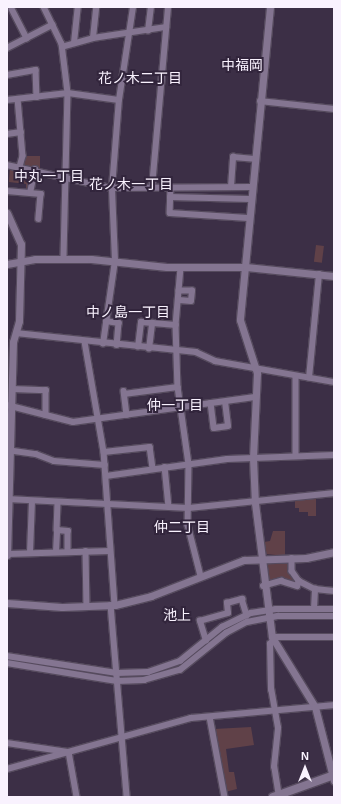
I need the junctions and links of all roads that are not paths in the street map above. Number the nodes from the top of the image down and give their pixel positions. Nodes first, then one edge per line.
1 (44, 7) edge
2 (78, 7) edge
3 (96, 7) edge
4 (133, 7) edge
5 (151, 7) edge
6 (168, 7) edge
7 (270, 7) edge
8 (11, 9) edge
9 (52, 25) junction
10 (166, 27) junction
11 (148, 31) junction
12 (129, 35) junction
13 (27, 38) junction
14 (92, 38) junction
15 (74, 43) junction
16 (62, 47) junction
17 (7, 48) edge
18 (7, 75) edge
19 (68, 93) junction
20 (37, 97) junction
21 (18, 99) junction
22 (7, 100) edge
23 (119, 100) junction
24 (260, 101) junction
25 (334, 109) edge
26 (21, 132) junction
27 (7, 134) edge
28 (254, 159) junction
29 (7, 165) edge
30 (20, 167) junction
31 (35, 170) junction
32 (66, 177) junction
33 (152, 187) junction
34 (171, 187) junction
35 (231, 187) junction
36 (251, 187) junction
37 (112, 188) junction
38 (7, 191) edge
39 (30, 193) junction
40 (170, 197) junction
41 (250, 199) junction
42 (7, 213) edge
43 (248, 218) junction
44 (39, 219) dead end
45 (64, 259) junction
46 (20, 261) junction
47 (115, 261) junction
48 (7, 264) edge
49 (246, 267) junction
50 (181, 268) junction
51 (320, 274) junction
52 (334, 276) edge
53 (179, 291) junction
54 (179, 300) junction
55 (106, 321) junction
56 (152, 323) junction
57 (176, 325) junction
58 (16, 333) junction
59 (85, 342) junction
60 (10, 344) edge
61 (103, 344) junction
62 (117, 345) junction
63 (138, 347) junction
64 (149, 349) junction
65 (176, 352) junction
66 (257, 370) junction
67 (296, 376) junction
68 (309, 378) junction
69 (334, 382) edge
70 (178, 387) junction
71 (12, 389) junction
72 (256, 397) junction
73 (225, 402) junction
74 (211, 403) junction
75 (9, 406) edge
76 (180, 407) junction
77 (127, 414) junction
78 (46, 415) junction
79 (99, 419) junction
80 (9, 451) edge
81 (104, 452) junction
82 (334, 455) edge
83 (296, 456) junction
84 (253, 458) junction
85 (105, 464) junction
86 (189, 464) junction
87 (165, 467) junction
88 (153, 469) junction
89 (106, 476) junction
90 (334, 493) edge
91 (8, 500) edge
92 (32, 502) junction
93 (58, 503) junction
94 (255, 503) junction
95 (106, 506) junction
96 (169, 507) junction
97 (188, 508) junction
98 (57, 530) junction
99 (86, 551) junction
100 (110, 551) junction
101 (56, 552) junction
102 (68, 552) junction
103 (334, 552) edge
104 (30, 553) junction
105 (7, 554) edge
106 (262, 557) junction
107 (292, 558) junction
108 (201, 576) junction
109 (299, 581) junction
110 (263, 586) junction
111 (315, 589) junction
112 (334, 591) edge
113 (7, 603) edge
114 (113, 605) junction
115 (87, 607) junction
116 (314, 609) junction
117 (334, 609) edge
118 (267, 614) junction
119 (247, 615) junction
120 (334, 616) edge
121 (334, 637) edge
122 (272, 639) junction
123 (206, 641) junction
124 (7, 656) edge
125 (7, 663) edge
126 (116, 673) junction
127 (117, 680) junction
128 (334, 705) edge
129 (315, 707) junction
130 (274, 711) junction
131 (210, 716) junction
132 (122, 737) junction
133 (7, 742) edge
134 (69, 752) junction
135 (7, 769) edge
136 (334, 777) edge
137 (277, 796) edge
138 (77, 797) edge
139 (127, 797) edge
140 (225, 797) edge

1 - 9 street
2 - 15 street
3 - 14 street
4 - 12 street
5 - 11 street
6 - 10 street
7 - 24 street
8 - 13 street
9 - 13 street
9 - 16 street
10 - 11 street
10 - 33 street
11 - 12 street
12 - 14 street
12 - 23 street
13 - 17 street
14 - 15 street
15 - 16 street
16 - 19 street
18 - 20 street
19 - 20 street
19 - 23 street
19 - 32 street
20 - 21 street
21 - 22 street
21 - 26 street
23 - 37 street
24 - 25 street
24 - 28 street
26 - 27 street
26 - 30 street
28 - 35 street
28 - 36 street
29 - 30 street
30 - 31 street
31 - 32 street
31 - 39 street
32 - 37 street
32 - 45 street
33 - 34 street
33 - 37 street
34 - 35 street
34 - 40 street
35 - 36 street
36 - 41 street
37 - 47 street
38 - 39 street
39 - 44 street
40 - 41 street
40 - 43 street
41 - 43 street
42 - 46 street
43 - 49 street
45 - 46 street
45 - 47 street
46 - 48 street
46 - 58 street
47 - 50 street
47 - 55 street
49 - 50 street
49 - 51 street
49 - 66 street
50 - 53 street
51 - 52 street
51 - 68 street
53 - 54 street
53 - 54 street
54 - 57 street
55 - 61 street
55 - 62 street
56 - 57 street
56 - 63 street
56 - 64 street
57 - 65 street
58 - 59 street
58 - 60 street
59 - 61 street
59 - 79 street
60 - 71 street
61 - 62 street
62 - 63 street
63 - 64 street
64 - 65 street
65 - 66 street
65 - 70 street
66 - 67 street
66 - 72 street
67 - 68 street
67 - 83 street
68 - 69 street
70 - 76 street
70 - 77 street
71 - 75 street
71 - 78 street
72 - 73 street
72 - 84 street
73 - 74 street
73 - 74 street
74 - 76 street
75 - 78 street
75 - 80 street
76 - 77 street
76 - 86 street
77 - 79 street
78 - 79 street
79 - 81 street
80 - 85 street
80 - 91 street
81 - 85 street
81 - 88 street
82 - 83 street
83 - 84 street
84 - 86 street
84 - 94 street
85 - 89 street
86 - 87 street
86 - 97 street
87 - 88 street
87 - 96 street
88 - 89 street
89 - 95 street
90 - 94 street
91 - 92 street
91 - 105 street
92 - 93 street
92 - 104 street
93 - 95 street
93 - 98 street
94 - 97 street
94 - 106 street
95 - 96 street
95 - 100 street
96 - 97 street
97 - 108 street
98 - 101 street
98 - 102 street
99 - 100 street
99 - 102 street
99 - 115 street
100 - 114 street
101 - 102 street
101 - 104 street
103 - 107 street
104 - 105 street
106 - 107 street
106 - 108 street
106 - 110 street
107 - 109 street
108 - 114 street
109 - 110 street
109 - 111 street
110 - 118 street
111 - 112 street
111 - 116 street
113 - 115 street
114 - 115 street
114 - 126 street
116 - 117 street
116 - 118 street
118 - 119 street
118 - 120 street
118 - 122 street
118 - 127 street
119 - 123 street
119 - 123 street
121 - 122 street
122 - 129 street
122 - 130 street
123 - 126 street
124 - 126 street
125 - 127 street
126 - 127 street
127 - 132 street
128 - 129 street
129 - 130 street
129 - 136 street
130 - 131 street
130 - 137 street
131 - 132 street
131 - 140 street
132 - 134 street
132 - 139 street
133 - 134 street
134 - 135 street
134 - 138 street
136 - 137 main road

